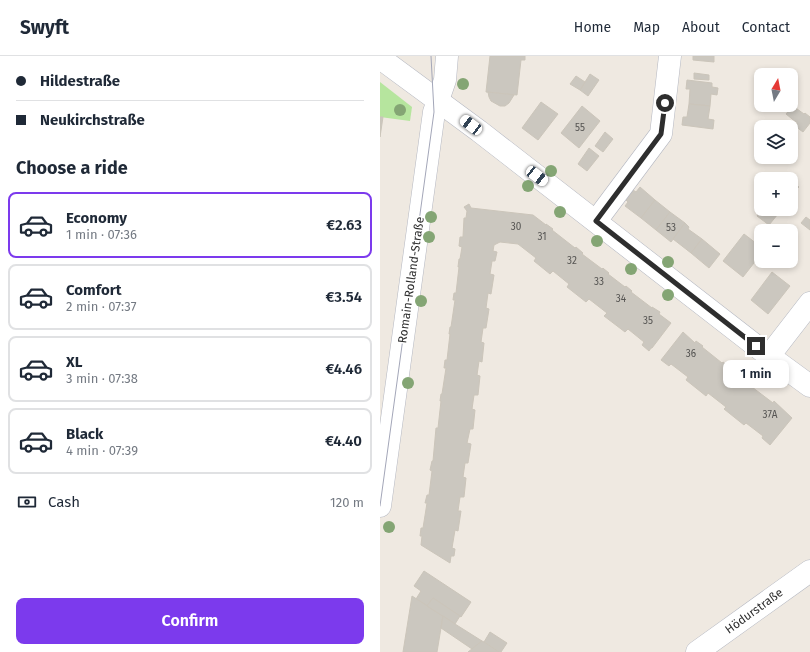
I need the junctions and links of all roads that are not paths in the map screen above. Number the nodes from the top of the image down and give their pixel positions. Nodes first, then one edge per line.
1 (447, 56) edge
2 (670, 56) edge
3 (380, 58) edge
4 (438, 100) junction
5 (596, 221) junction
6 (810, 303) edge
7 (769, 356) junction
8 (810, 386) edge
9 (384, 446) edge
10 (380, 506) edge
11 (810, 570) edge
12 (698, 652) edge

1 - 4 street, Romain-Rolland-Straße
2 - 5 street
3 - 4 street
4 - 5 street
4 - 9 street, Romain-Rolland-Straße
5 - 7 street
6 - 7 street
7 - 8 street
9 - 10 street, Romain-Rolland-Straße
11 - 12 street, Hödurstraße

